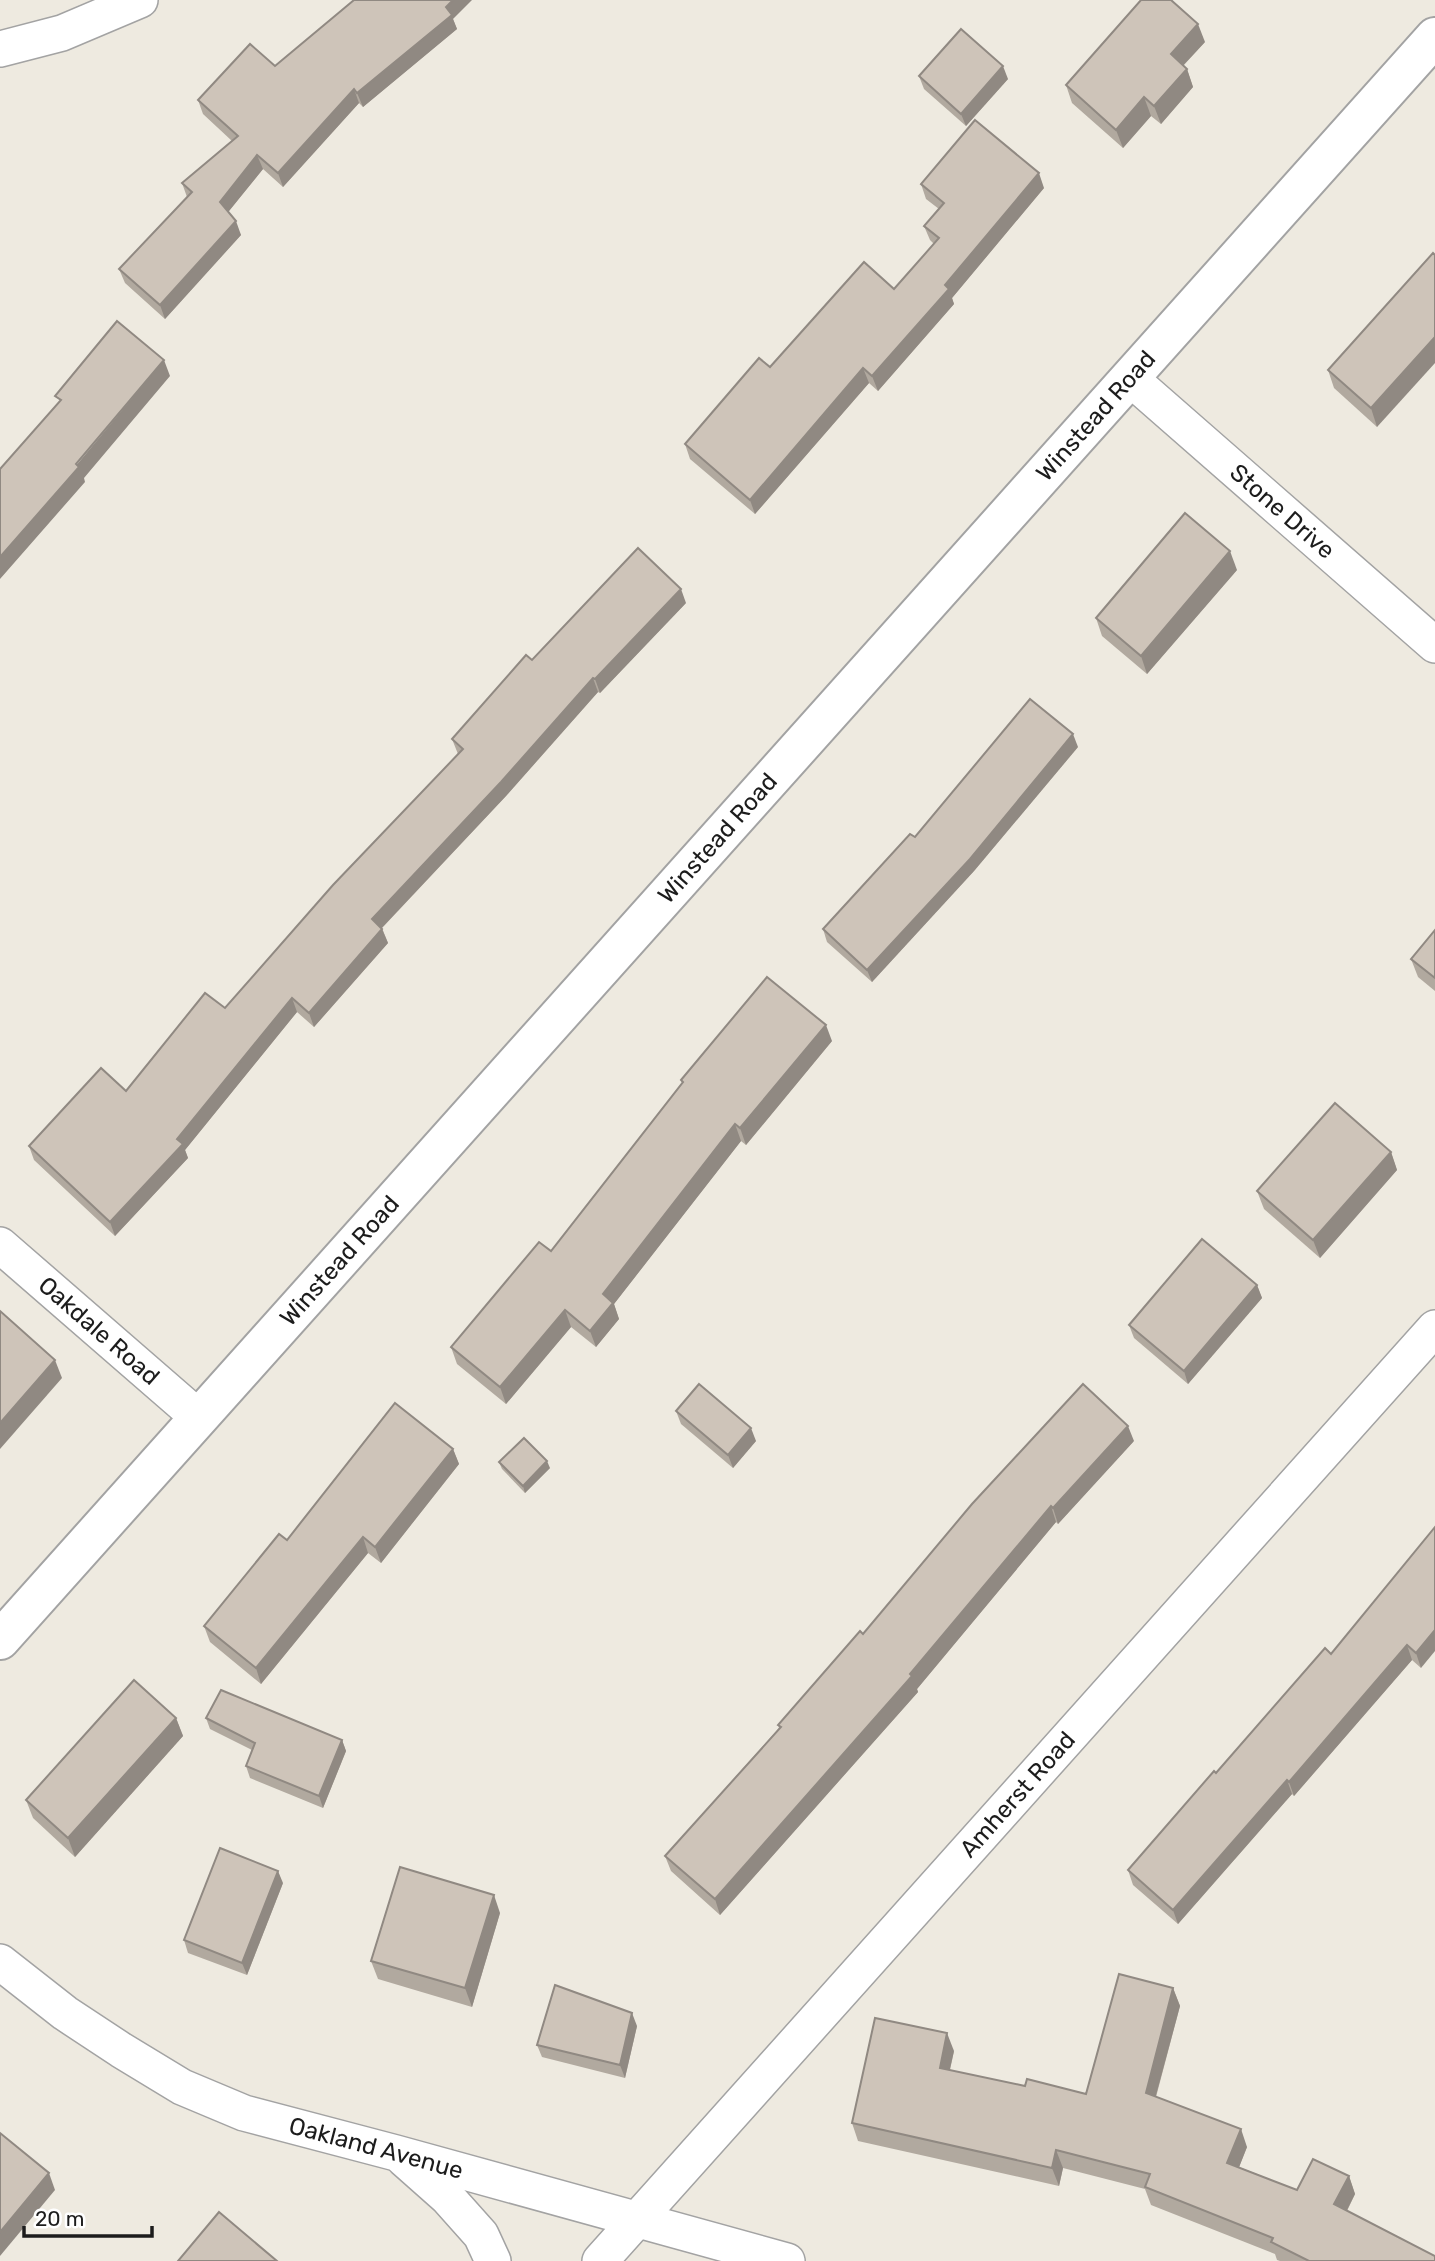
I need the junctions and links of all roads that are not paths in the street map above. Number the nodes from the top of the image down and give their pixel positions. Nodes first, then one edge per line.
1 (140, 0) edge
2 (1435, 37) edge
3 (0, 49) edge
4 (1131, 379) junction
5 (1435, 645) edge
6 (0, 1245) edge
7 (1435, 1328) edge
8 (198, 1417) junction
9 (0, 1640) edge
10 (0, 1962) edge
11 (396, 2152) junction
12 (637, 2220) junction
13 (493, 2261) edge
14 (600, 2261) edge
15 (787, 2261) edge

1 - 3 street
2 - 4 street, Winstead Road
4 - 5 street, Stone Drive
4 - 8 street, Winstead Road
6 - 8 street, Oakdale Road
7 - 12 street, Amherst Road
8 - 9 street, Winstead Road
10 - 11 street, Oakland Avenue
11 - 12 street, Oakland Avenue
11 - 13 street
12 - 14 street, Amherst Road
12 - 15 street, Oakland Avenue

